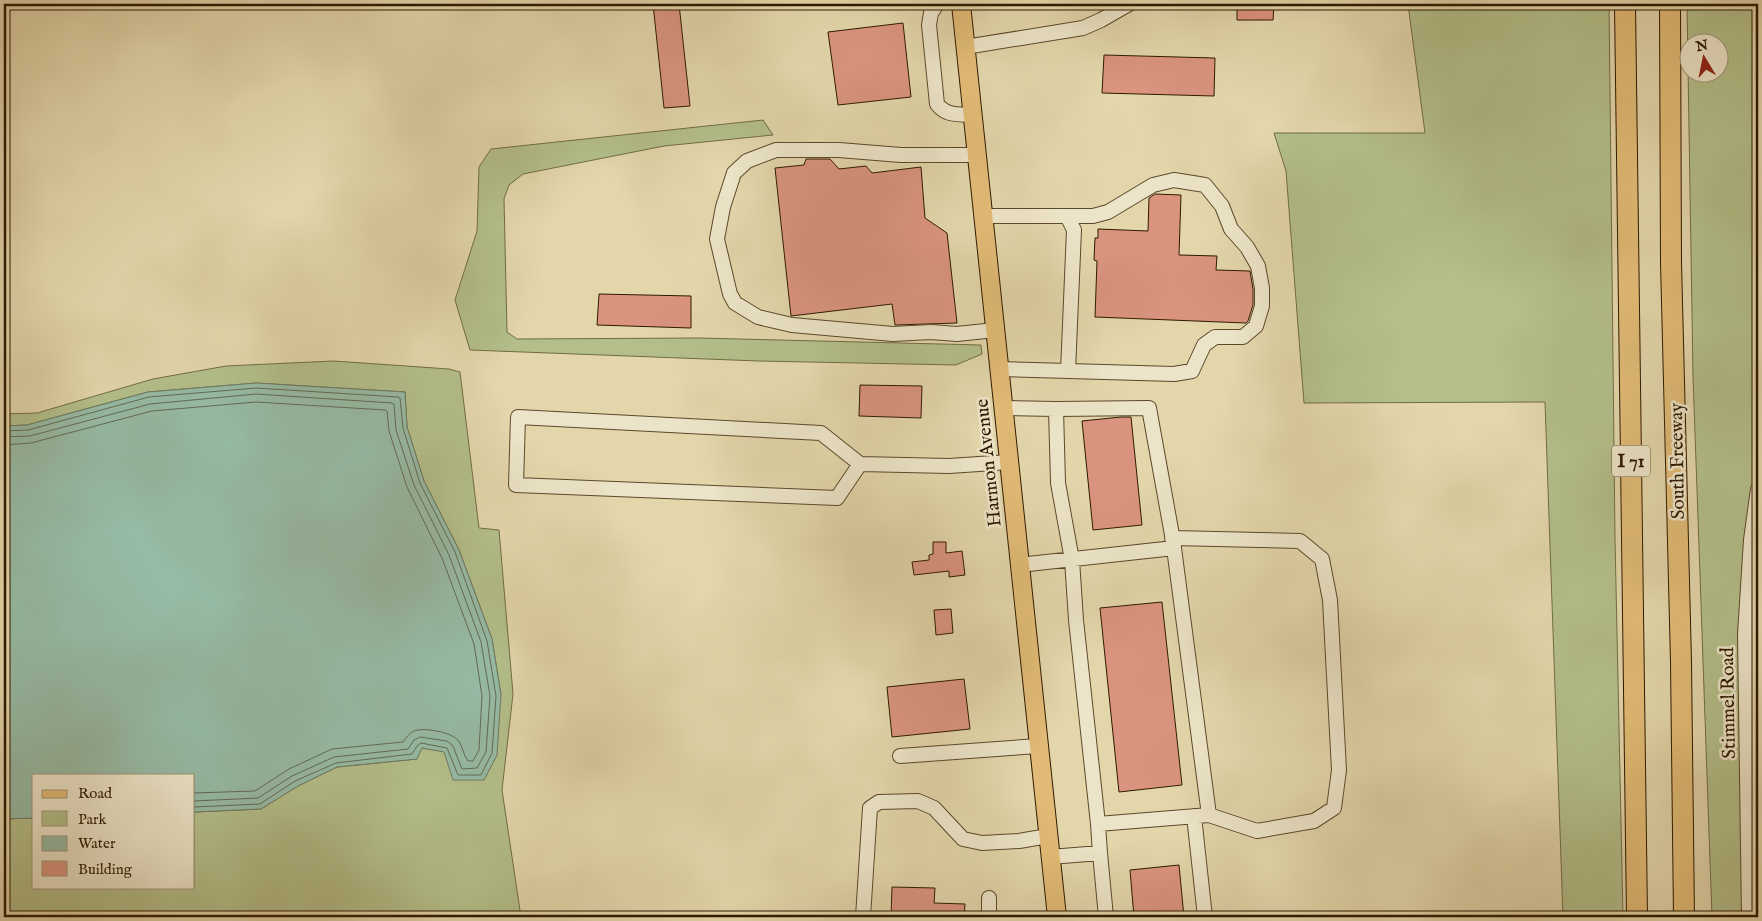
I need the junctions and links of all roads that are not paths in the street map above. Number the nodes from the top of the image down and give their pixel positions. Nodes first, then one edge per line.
1 (937, 4) edge
2 (960, 4) edge
3 (1130, 4) edge
4 (1625, 4) edge
5 (1670, 4) edge
6 (965, 47) junction
7 (972, 115) junction
8 (977, 154) junction
9 (983, 216) junction
10 (1067, 216) junction
11 (995, 330) junction
12 (999, 369) junction
13 (1068, 371) junction
14 (1003, 408) junction
15 (1056, 409) junction
16 (1009, 462) junction
17 (860, 464) junction
18 (1758, 489) edge
19 (1173, 543) junction
20 (1072, 560) junction
21 (1019, 565) junction
22 (1038, 746) junction
23 (900, 756) dead end
24 (1210, 815) junction
25 (1194, 816) junction
26 (1098, 824) junction
27 (1048, 836) junction
28 (1100, 853) junction
29 (1050, 858) junction
30 (989, 898) dead end
31 (863, 917) edge
32 (989, 917) edge
33 (1057, 917) edge
34 (1106, 917) edge
35 (1205, 917) edge
36 (1637, 917) edge
37 (1684, 917) edge
38 (1748, 917) edge

1 - 7 street
2 - 6 main road, Harmon Avenue
3 - 6 street
4 - 36 highway, I 71
5 - 37 highway, South Freeway / I 71
6 - 7 main road, Harmon Avenue
7 - 8 main road, Harmon Avenue
8 - 9 main road, Harmon Avenue
8 - 11 street
9 - 10 street
9 - 11 main road, Harmon Avenue
10 - 13 street
10 - 13 street
11 - 12 main road, Harmon Avenue
12 - 13 street
12 - 14 main road, Harmon Avenue
14 - 15 street
14 - 16 main road, Harmon Avenue
15 - 19 street
15 - 20 street
16 - 17 street
16 - 21 main road, Harmon Avenue
17 - 17 street
18 - 38 street, Stimmel Road
19 - 20 street
19 - 24 street
19 - 24 street
20 - 21 street
20 - 26 street
21 - 22 main road, Harmon Avenue
22 - 23 street
22 - 27 main road, Harmon Avenue
24 - 25 street
25 - 26 street
25 - 35 street
26 - 28 street
27 - 29 main road, Harmon Avenue
27 - 31 street
28 - 29 street
28 - 34 street
29 - 33 main road, Harmon Avenue
30 - 32 street

